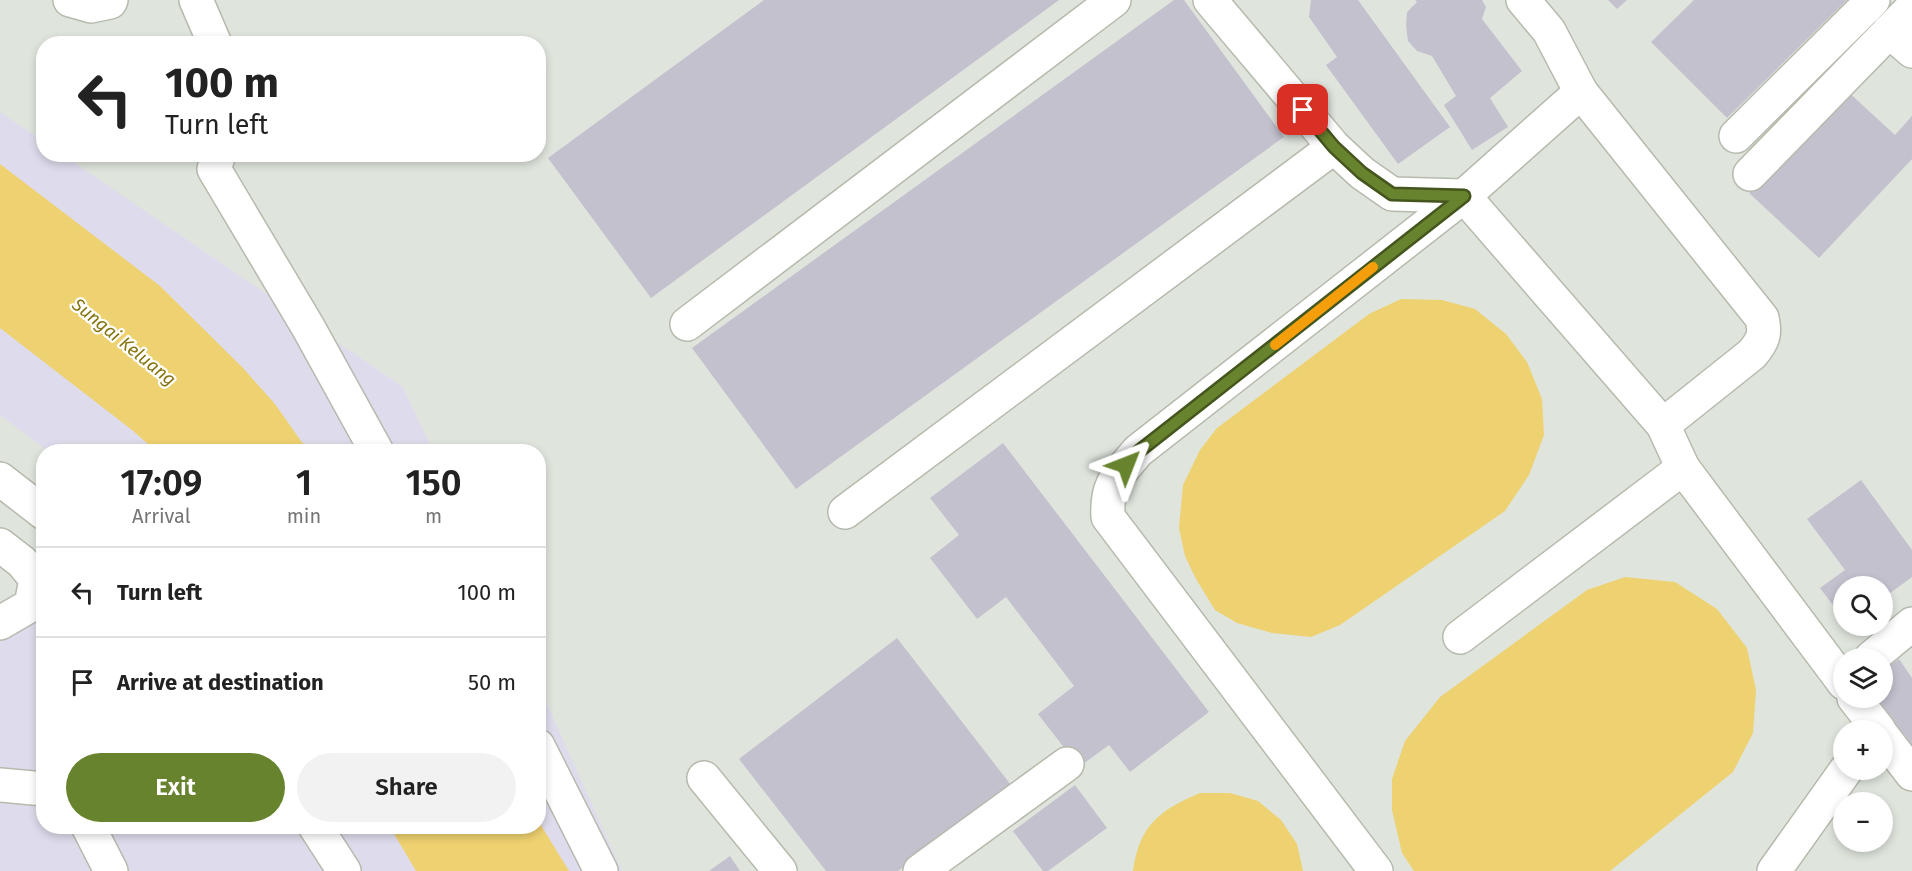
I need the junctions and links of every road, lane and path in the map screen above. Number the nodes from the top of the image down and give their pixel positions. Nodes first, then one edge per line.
1 (70, 0) edge
2 (111, 0) edge
3 (196, 0) edge
4 (1114, 0) edge
5 (1210, 0) edge
6 (1522, 0) edge
7 (1873, 0) edge
8 (1912, 8) edge
9 (212, 36) edge
10 (1900, 41) edge
11 (1581, 92) junction
12 (1736, 136) dead end
13 (1334, 147) junction
14 (216, 162) edge
15 (1750, 174) dead end
16 (1464, 196) junction
17 (687, 324) dead end
18 (1663, 425) junction
19 (373, 444) edge
20 (1683, 468) junction
21 (0, 479) edge
22 (36, 507) edge
23 (845, 512) dead end
24 (0, 545) edge
25 (0, 623) edge
26 (1912, 624) edge
27 (1460, 637) dead end
28 (1882, 648) edge
29 (1833, 669) edge
30 (1893, 750) edge
31 (546, 762) edge
32 (1067, 764) dead end
33 (1912, 774) edge
34 (704, 778) dead end
35 (1839, 780) edge
36 (0, 785) edge
37 (36, 788) edge
38 (92, 834) edge
39 (320, 834) edge
40 (111, 871) edge
41 (344, 871) edge
42 (601, 871) edge
43 (780, 871) edge
44 (920, 871) edge
45 (1376, 871) edge
46 (1774, 871) edge

1 - 2 street
3 - 9 street
4 - 17 street
5 - 13 street
6 - 11 street
7 - 12 street
8 - 10 street
10 - 15 street
11 - 16 street
11 - 18 street
13 - 16 street
13 - 23 street
14 - 19 street
16 - 18 street
16 - 45 street
18 - 20 street
20 - 27 street
20 - 29 street
21 - 22 street
24 - 25 street
26 - 28 street
30 - 33 street
31 - 42 street
32 - 44 street
34 - 43 street
35 - 46 street
36 - 37 street
38 - 40 street
39 - 41 street

